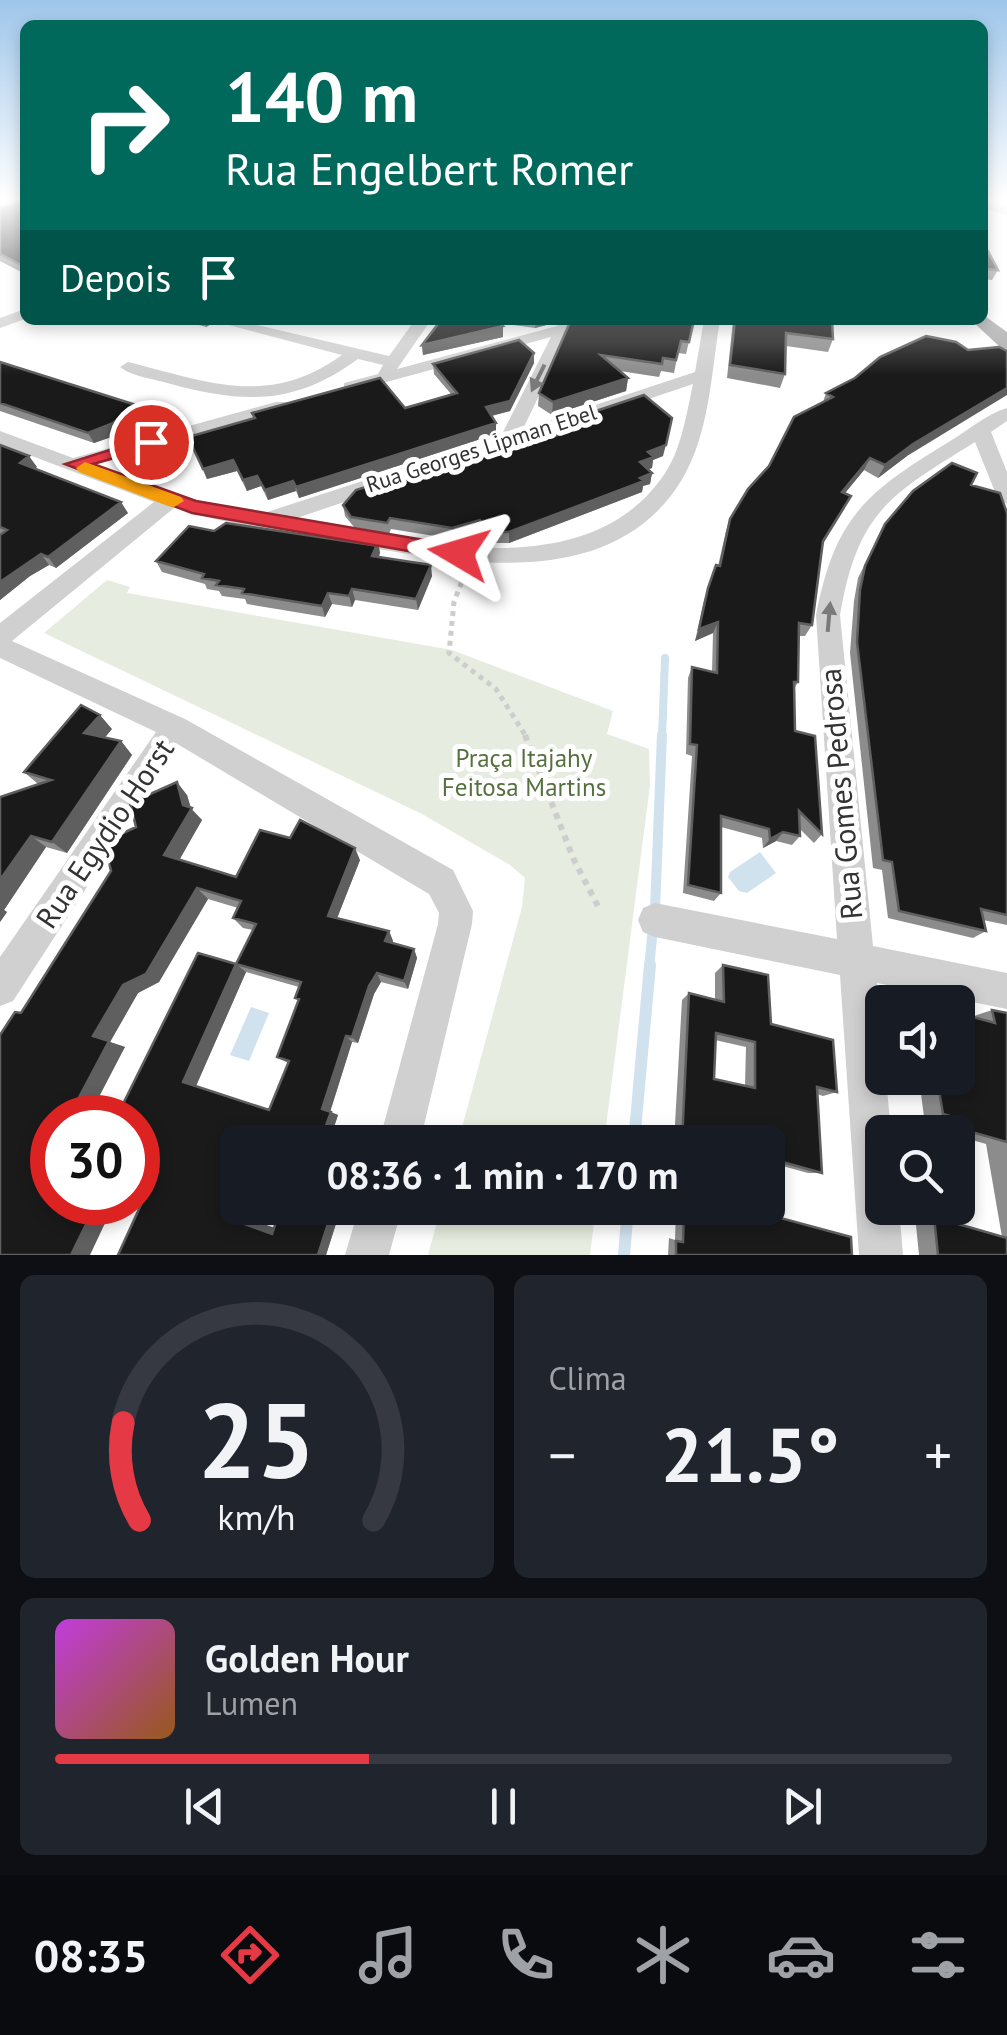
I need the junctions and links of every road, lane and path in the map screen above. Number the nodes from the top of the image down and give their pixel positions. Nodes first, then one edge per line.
1 (988, 314) edge
2 (237, 325) edge
3 (420, 325) edge
4 (561, 325) edge
5 (564, 325) edge
6 (711, 325) edge
7 (1002, 347) edge
8 (356, 353) junction
9 (394, 362) junction
10 (128, 366) dead end
11 (701, 376) junction
12 (382, 378) junction
13 (1007, 413) edge
14 (981, 432) junction
15 (0, 437) edge
16 (510, 437) junction
17 (74, 464) junction
18 (1007, 497) edge
19 (171, 500) junction
20 (261, 522) junction
21 (472, 554) junction
22 (0, 637) edge
23 (0, 647) edge
24 (175, 728) junction
25 (600, 910) dead end
26 (655, 920) dead end
27 (854, 958) junction
28 (0, 988) edge
29 (1007, 991) edge
30 (404, 1125) edge
31 (376, 1225) edge
32 (368, 1255) edge
33 (880, 1255) edge

1 - 7 main road
2 - 8 street
3 - 9 street
4 - 12 street
5 -> 16 street
6 - 11 street
8 - 9 street
8 - 10 street
9 - 12 street
11 - 16 street, Rua Georges Lipman Ebel
11 - 21 street
12 - 17 street
13 - 14 street, Rua Gomes Pedrosa
14 - 18 street
27 -> 14 street, Rua Gomes Pedrosa
15 - 17 street
16 - 20 street, Rua Georges Lipman Ebel
17 - 19 street
19 - 20 street
19 - 22 street
20 - 21 street
21 - 25 path
23 - 24 street
24 - 28 street, Rua Egydio Horst
24 - 30 street
26 - 27 street
27 - 29 street
27 - 33 street, Rua Gomes Pedrosa
31 - 32 street

